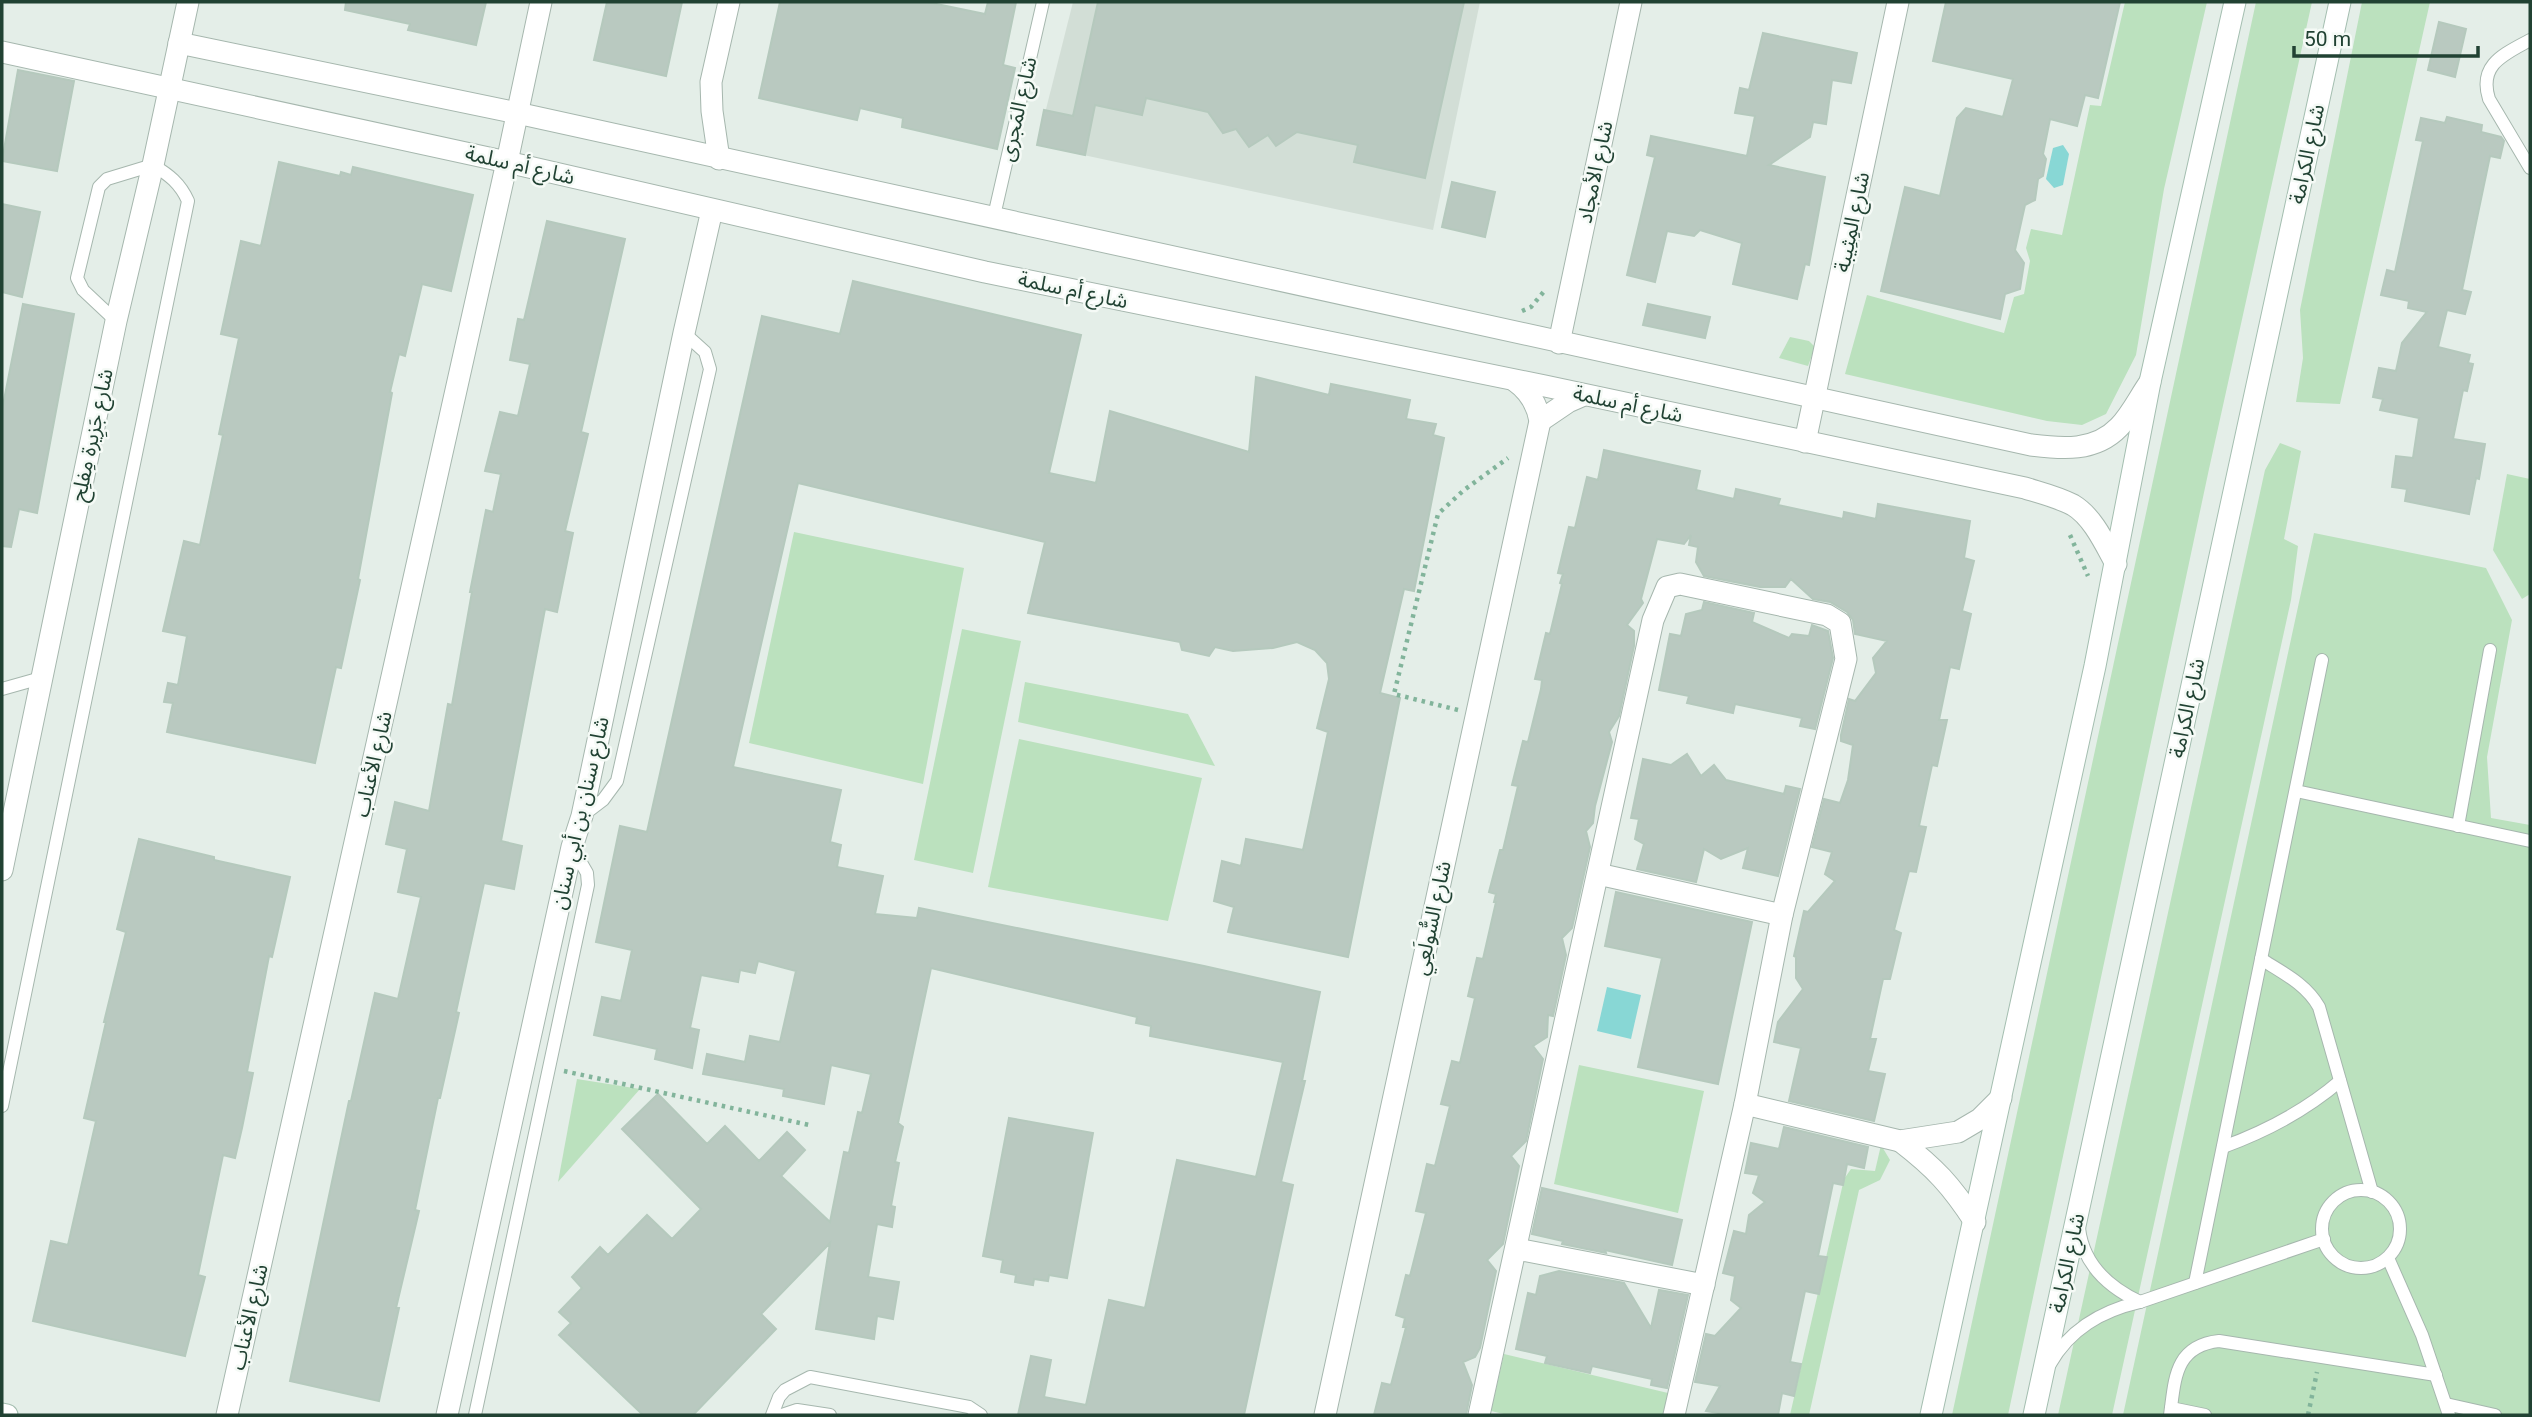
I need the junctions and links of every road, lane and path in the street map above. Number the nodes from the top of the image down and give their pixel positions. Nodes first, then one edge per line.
1 (188, 2) edge
2 (541, 2) edge
3 (729, 2) edge
4 (1043, 2) edge
5 (1632, 2) edge
6 (1898, 2) edge
7 (2235, 2) edge
8 (2340, 2) edge
9 (2530, 40) edge
10 (179, 43) junction
11 (2, 52) edge
12 (169, 89) junction
13 (517, 113) junction
14 (719, 159) junction
15 (508, 162) junction
16 (153, 165) junction
17 (2530, 168) edge
18 (712, 210) junction
19 (994, 216) junction
20 (116, 321) junction
21 (684, 333) junction
22 (1559, 343) junction
23 (1515, 381) junction
24 (2150, 382) junction
25 (1584, 395) junction
26 (1815, 398) junction
27 (1540, 421) junction
28 (1805, 442) junction
29 (2116, 564) junction
30 (2490, 650) dead end
31 (2322, 660) dead end
32 (41, 678) junction
33 (2, 689) edge
34 (2295, 791) junction
35 (582, 816) junction
36 (2458, 825) junction
37 (2530, 841) edge
38 (572, 847) junction
39 (2, 868) edge
40 (1598, 874) junction
41 (1782, 915) junction
42 (2261, 959) junction
43 (549, 1068) junction
44 (2340, 1081) junction
45 (2001, 1098) junction
46 (1745, 1104) junction
47 (2, 1106) edge
48 (809, 1125) dead end
49 (1900, 1141) junction
50 (2223, 1147) junction
51 (2372, 1192) junction
52 (2078, 1213) junction
53 (1975, 1222) junction
54 (2324, 1239) junction
55 (1517, 1249) junction
56 (2388, 1258) junction
57 (2195, 1283) junction
58 (1704, 1285) junction
59 (2140, 1302) junction
60 (2320, 1357) junction
61 (2436, 1375) junction
62 (2042, 1382) junction
63 (2447, 1410) edge
64 (2171, 1412) edge
65 (227, 1415) edge
66 (447, 1415) edge
67 (475, 1415) edge
68 (772, 1415) edge
69 (782, 1415) edge
70 (830, 1415) edge
71 (981, 1415) edge
72 (1325, 1415) edge
73 (1479, 1415) edge
74 (1674, 1415) edge
75 (1931, 1415) edge
76 (2034, 1415) edge
77 (2205, 1415) edge
78 (2308, 1415) edge
79 (2495, 1415) edge

1 - 10 street, شارع جَزِيرة مِفلِح
2 - 13 street, شارع الأعناب
3 - 14 street
4 - 19 lane, شارع المَجرى
5 - 22 street, شارع الأمجاد
6 - 26 street, شارع المِثِيبة
7 - 24 street
8 - 52 street, شارع الكرامة
9 - 17 lane
10 - 12 street, شارع جَزِيرة مِفلِح
10 - 13 street
11 - 12 street, شارع أم سلمة
12 - 15 street, شارع أم سلمة
12 - 16 street, شارع جَزِيرة مِفلِح
13 - 14 street
13 - 15 street, شارع الأعناب
14 - 19 street
15 - 18 street, شارع أم سلمة
15 - 65 street, شارع الأعناب
16 - 20 street, شارع جَزِيرة مِفلِح
16 - 20 lane
16 - 47 lane
18 - 21 street, شارع سنان بن أبي سنان
18 - 23 street, شارع أم سلمة
19 - 22 street
20 - 32 street, شارع جَزِيرة مِفلِح
21 - 35 street, شارع سنان بن أبي سنان
21 - 35 lane
22 - 26 street
23 - 25 street, شارع أم سلمة
23 - 27 street
24 - 26 street
24 - 29 street
25 - 27 street
25 - 28 street, شارع أم سلمة
26 - 28 street, شارع المِثِيبة
27 - 72 street, شارع السُّولَعِي
28 - 29 street, شارع أم سلمة
29 - 45 street
30 - 36 lane
31 - 34 lane
32 - 33 lane
32 - 39 street, شارع جَزِيرة مِفلِح
34 - 36 lane
34 - 42 lane
35 - 38 street, شارع سنان بن أبي سنان
36 - 37 lane
38 - 43 lane
38 - 66 street, شارع سنان بن أبي سنان
40 - 41 street
40 - 41 street
40 - 55 street
41 - 46 street
42 - 44 lane
42 - 50 lane
43 - 48 path
43 - 67 lane
44 - 50 lane
44 - 51 lane
45 - 49 street
45 - 53 street
46 - 49 street
46 - 58 street
49 - 53 street
50 - 57 lane
51 - 54 lane
51 - 56 lane
52 - 59 lane
52 - 62 street, شارع الكرامة
53 - 75 street
54 - 56 lane
54 - 57 lane
55 - 58 street
55 - 73 street
56 - 61 lane
57 - 59 lane
58 - 74 street
59 - 62 lane
60 - 61 lane
60 - 64 lane
60 - 78 path
61 - 63 lane
62 - 76 street, شارع الكرامة
63 - 79 lane
64 - 77 lane
68 - 71 lane
69 - 70 lane

